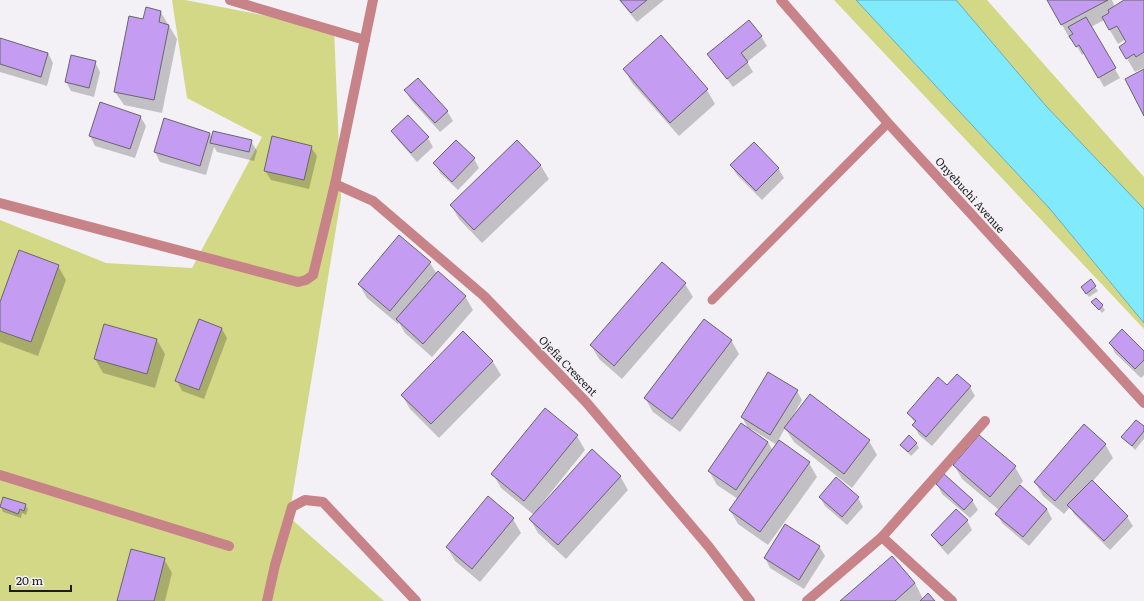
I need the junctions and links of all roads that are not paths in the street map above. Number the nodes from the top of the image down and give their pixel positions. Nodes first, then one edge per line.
1 (230, 0) edge
2 (373, 0) edge
3 (781, 0) edge
4 (365, 40) junction
5 (888, 123) junction
6 (338, 185) junction
7 (0, 203) edge
8 (712, 300) dead end
9 (1144, 403) edge
10 (985, 422) dead end
11 (0, 475) edge
12 (882, 537) junction
13 (229, 546) dead end
14 (267, 601) edge
15 (416, 601) edge
16 (750, 601) edge
17 (806, 601) edge
18 (952, 601) edge

1 - 4 street
2 - 4 street
3 - 5 street, Onyebuchi Avenue
4 - 6 street
5 - 8 lane
5 - 9 street, Onyebuchi Avenue
6 - 7 street
6 - 16 street, Ojefia Crescent
10 - 12 street
11 - 13 street
12 - 17 street
12 - 18 street
14 - 15 street

